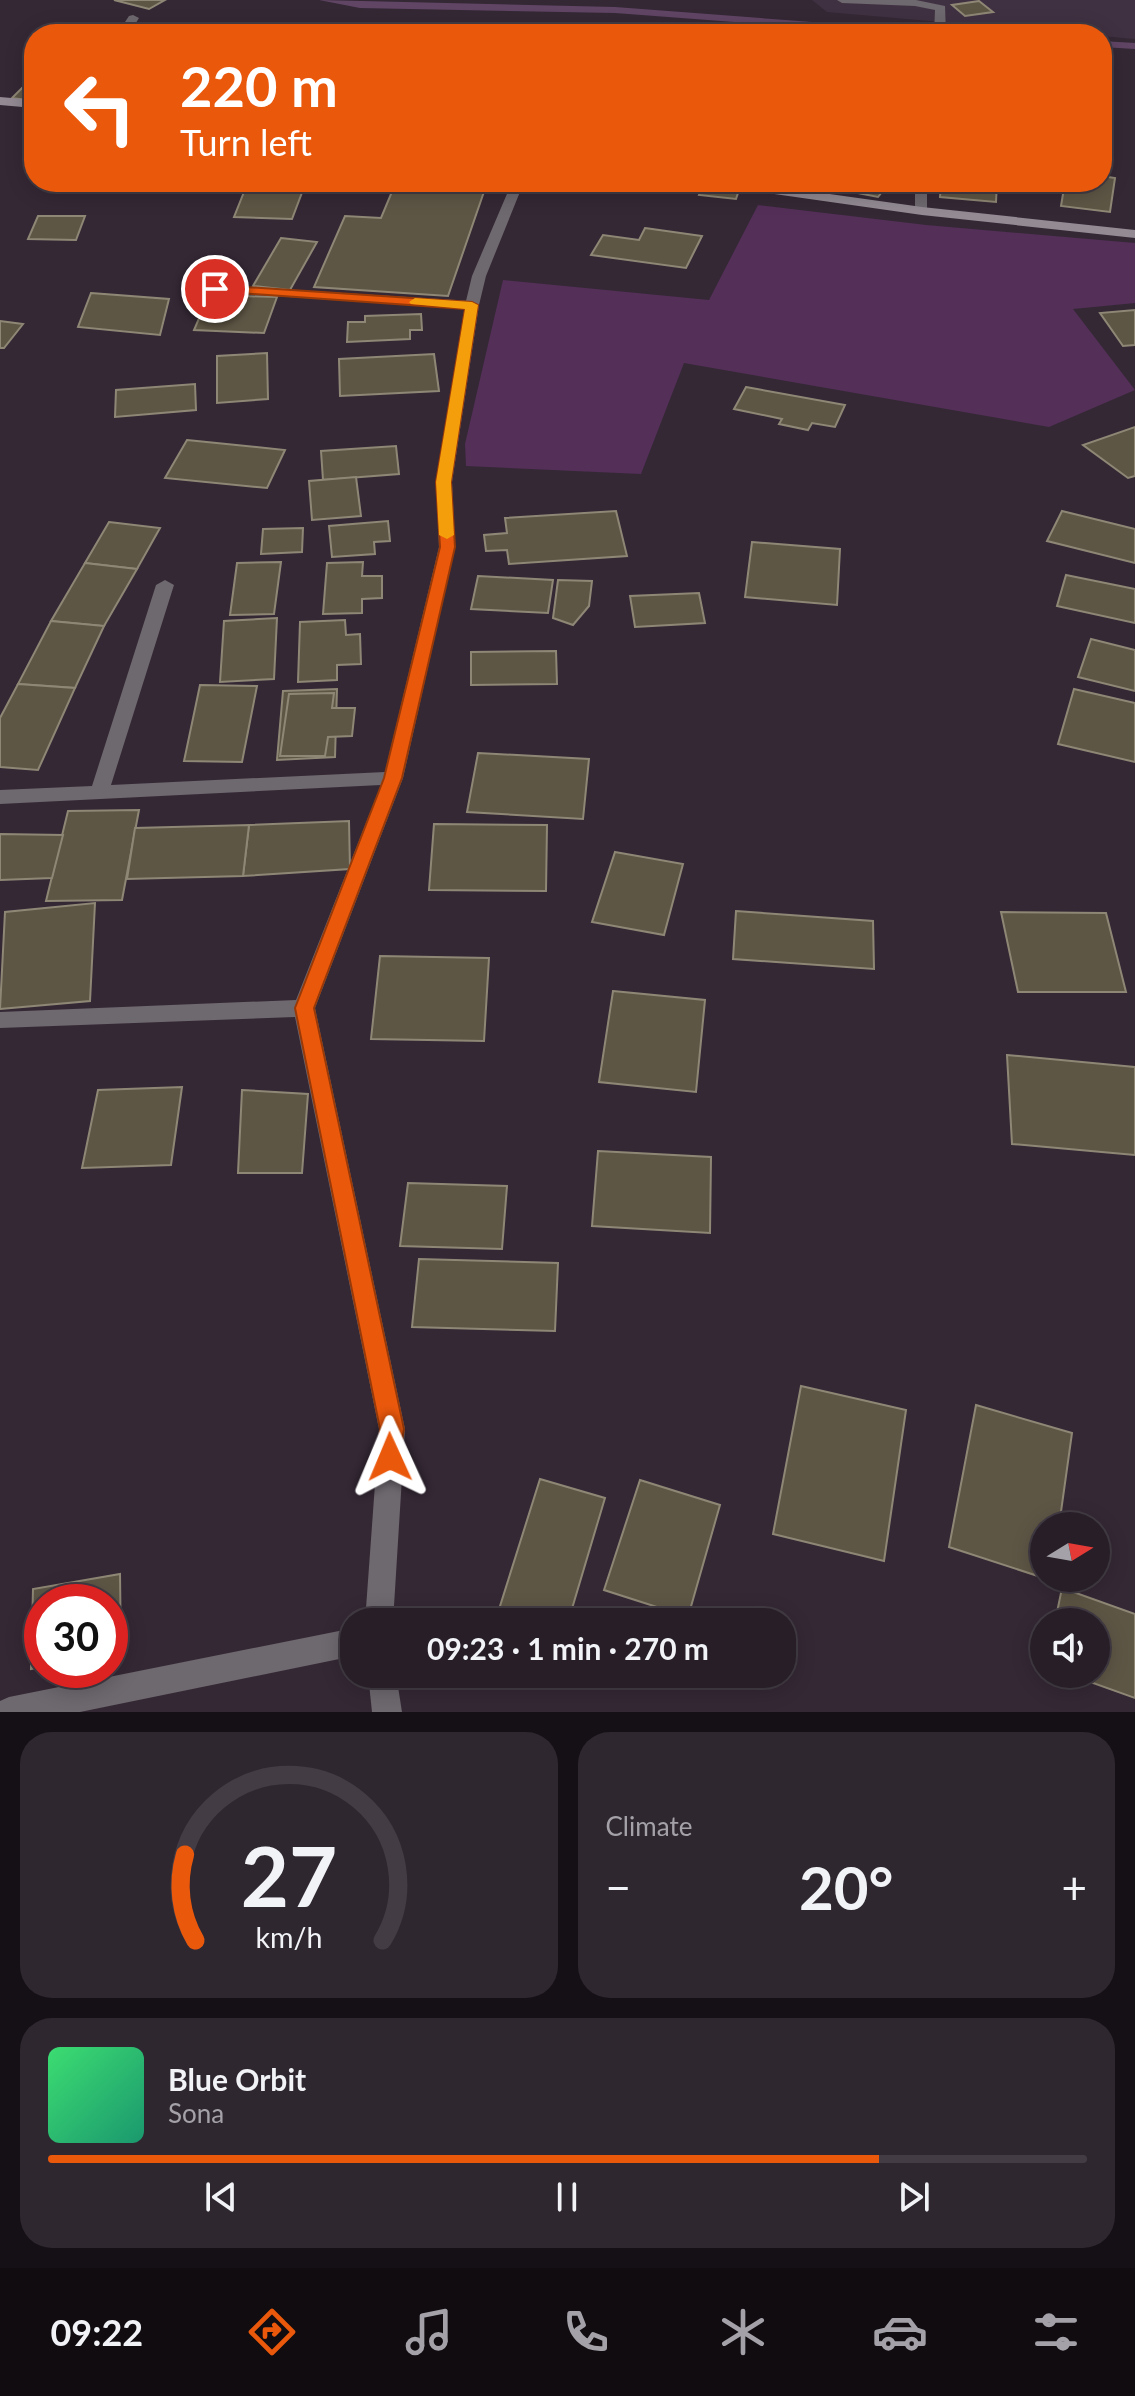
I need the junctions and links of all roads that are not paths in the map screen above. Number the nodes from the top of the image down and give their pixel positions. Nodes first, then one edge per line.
1 (842, 0) edge
2 (133, 18) dead end
3 (129, 24) edge
4 (941, 24) edge
5 (0, 101) edge
6 (24, 103) edge
7 (514, 192) edge
8 (803, 192) edge
9 (921, 192) edge
10 (922, 211) junction
11 (1135, 234) edge
12 (215, 289) dead end
13 (472, 305) junction
14 (165, 585) dead end
15 (393, 778) junction
16 (99, 794) junction
17 (0, 797) edge
18 (304, 1008) junction
19 (0, 1020) edge
20 (380, 1608) edge
21 (340, 1645) edge
22 (384, 1688) edge
23 (9, 1712) edge
24 (387, 1712) edge

1 - 4 street
2 - 3 street
5 - 6 street
7 - 13 street
8 - 10 street
9 - 10 street
10 - 11 street
12 - 13 street
13 - 15 street
14 - 16 street
15 - 16 street
15 - 18 street
16 - 17 street
18 - 19 street
18 - 20 street
21 - 23 street
22 - 24 street

